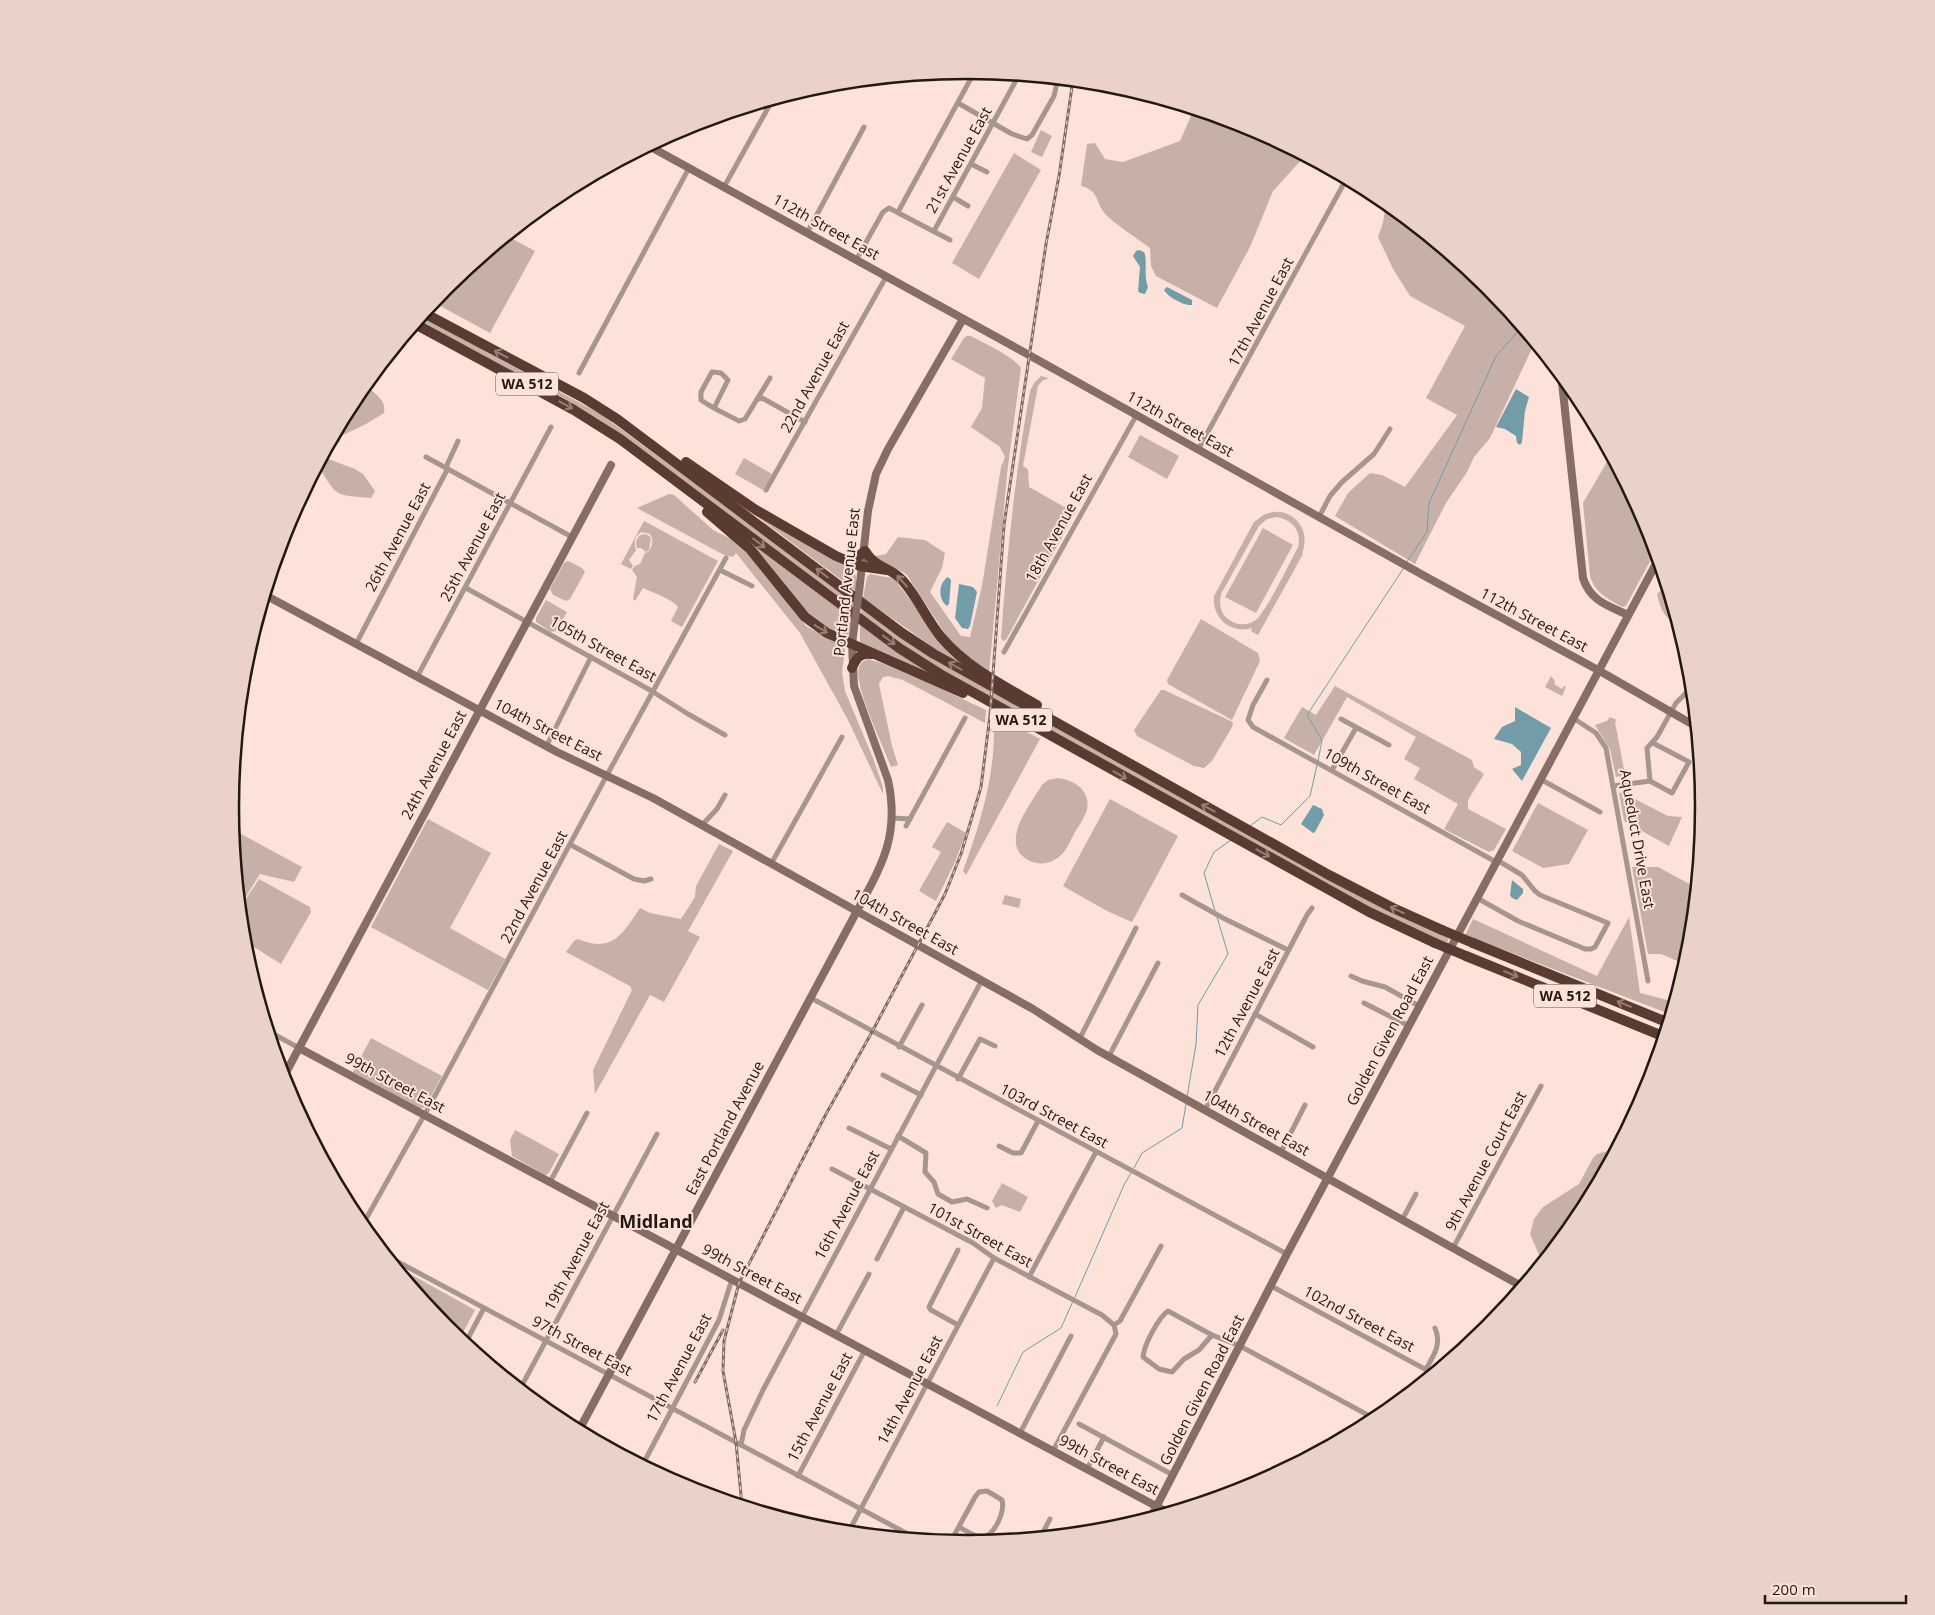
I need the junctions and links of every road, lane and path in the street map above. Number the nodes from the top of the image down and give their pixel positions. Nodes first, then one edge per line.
1 (971, 79) edge
2 (1016, 80) edge
3 (1057, 84) edge
4 (958, 103) junction
5 (769, 107) edge
6 (993, 123) junction
7 (864, 127) dead end
8 (655, 149) edge
9 (971, 164) junction
10 (689, 168) junction
11 (987, 172) dead end
12 (1343, 185) dead end
13 (724, 187) junction
14 (953, 197) junction
15 (968, 206) dead end
16 (898, 212) junction
17 (934, 231) junction
18 (807, 233) junction
19 (950, 240) dead end
20 (856, 260) junction
21 (886, 277) junction
22 (430, 316) edge
23 (963, 319) junction
24 (420, 327) edge
25 (579, 373) dead end
26 (770, 378) dead end
27 (1563, 388) edge
28 (584, 398) junction
29 (758, 399) junction
30 (714, 408) junction
31 (1136, 416) junction
32 (804, 422) junction
33 (551, 428) dead end
34 (1390, 429) dead end
35 (458, 440) dead end
36 (636, 450) junction
37 (1198, 450) junction
38 (426, 457) dead end
39 (611, 465) dead end
40 (448, 470) junction
41 (766, 490) dead end
42 (510, 503) junction
43 (1319, 517) junction
44 (572, 537) junction
45 (865, 551) junction
46 (836, 556) junction
47 (726, 558) dead end
48 (1655, 565) edge
49 (862, 566) junction
50 (720, 570) junction
51 (887, 570) junction
52 (752, 586) dead end
53 (466, 588) junction
54 (270, 598) edge
55 (1628, 616) junction
56 (526, 621) junction
57 (356, 644) junction
58 (852, 644) junction
59 (1004, 652) dead end
60 (878, 656) junction
61 (591, 657) junction
62 (852, 668) junction
63 (1598, 670) junction
64 (417, 677) junction
65 (1267, 680) dead end
66 (653, 691) junction
67 (1687, 692) edge
68 (479, 710) junction
69 (1670, 712) junction
70 (965, 718) dead end
71 (1573, 718) junction
72 (1340, 719) dead end
73 (1691, 724) edge
74 (1356, 728) junction
75 (726, 734) dead end
76 (842, 738) dead end
77 (1653, 743) junction
78 (1389, 746) dead end
79 (546, 747) junction
80 (1104, 750) junction
81 (1098, 762) junction
82 (1332, 770) junction
83 (607, 775) junction
84 (1540, 779) junction
85 (1650, 781) junction
86 (1616, 785) junction
87 (726, 795) dead end
88 (1600, 812) dead end
89 (892, 818) junction
90 (910, 819) junction
91 (702, 825) junction
92 (906, 826) dead end
93 (571, 845) junction
94 (1496, 861) junction
95 (772, 864) junction
96 (651, 879) dead end
97 (1182, 895) dead end
98 (1476, 898) junction
99 (1312, 908) dead end
100 (857, 911) junction
101 (1136, 928) dead end
102 (1288, 950) junction
103 (1158, 963) dead end
104 (826, 970) joint
105 (1351, 976) dead end
106 (982, 980) junction
107 (1648, 981) dead end
108 (811, 998) junction
109 (1364, 1003) dead end
110 (922, 1005) dead end
111 (1419, 1006) junction
112 (1255, 1014) junction
113 (1664, 1021) edge
114 (1409, 1026) junction
115 (275, 1035) edge
116 (1660, 1035) edge
117 (1080, 1038) junction
118 (995, 1046) dead end
119 (899, 1047) junction
120 (1313, 1047) dead end
121 (299, 1048) junction
122 (1109, 1056) junction
123 (935, 1066) junction
124 (288, 1069) edge
125 (883, 1075) dead end
126 (958, 1079) junction
127 (1541, 1086) dead end
128 (921, 1095) junction
129 (1305, 1105) dead end
130 (1205, 1110) junction
131 (587, 1113) dead end
132 (424, 1114) junction
133 (1038, 1121) junction
134 (849, 1128) dead end
135 (657, 1134) dead end
136 (898, 1136) junction
137 (999, 1146) dead end
138 (891, 1149) junction
139 (1096, 1152) junction
140 (1281, 1152) junction
141 (832, 1169) dead end
142 (1327, 1178) junction
143 (550, 1182) junction
144 (870, 1189) junction
145 (1416, 1194) dead end
146 (904, 1207) junction
147 (986, 1208) dead end
148 (613, 1216) junction
149 (366, 1218) edge
150 (1402, 1220) junction
151 (1161, 1246) dead end
152 (1453, 1248) junction
153 (676, 1249) junction
154 (958, 1250) dead end
155 (1287, 1254) junction
156 (994, 1258) junction
157 (877, 1259) dead end
158 (398, 1262) edge
159 (869, 1274) dead end
160 (1030, 1277) junction
161 (732, 1279) junction
162 (1518, 1284) edge
163 (1271, 1286) junction
164 (484, 1308) junction
165 (801, 1316) junction
166 (1114, 1325) junction
167 (958, 1326) junction
168 (1435, 1328) dead end
169 (836, 1335) junction
170 (1212, 1335) junction
171 (1071, 1336) dead end
172 (468, 1338) edge
173 (546, 1341) junction
174 (1240, 1346) junction
175 (864, 1350) junction
176 (1426, 1369) junction
177 (1429, 1371) edge
178 (609, 1375) junction
179 (928, 1384) junction
180 (522, 1385) edge
181 (672, 1408) junction
182 (1369, 1415) edge
183 (1079, 1424) dead end
184 (582, 1425) edge
185 (1020, 1433) junction
186 (1104, 1437) junction
187 (740, 1445) junction
188 (1053, 1451) junction
189 (645, 1461) edge
190 (1087, 1469) junction
191 (1173, 1475) junction
192 (798, 1476) junction
193 (1157, 1506) junction
194 (861, 1509) junction
195 (1162, 1509) edge
196 (1154, 1511) edge
197 (1050, 1519) dead end
198 (852, 1527) edge
199 (959, 1527) junction
200 (1043, 1532) edge
201 (906, 1534) edge
202 (954, 1536) edge
203 (978, 1536) edge
204 (984, 1536) edge

1 - 4 street
2 - 6 street, 21st Avenue East
3 - 6 street
4 - 6 street
4 - 16 street
5 - 13 street
6 - 9 street, 21st Avenue East
7 - 18 street
8 - 10 street, 112th Street East
9 - 11 street
9 - 14 street, 21st Avenue East
10 - 13 street, 112th Street East
10 - 25 street
12 - 37 street, 17th Avenue East
13 - 18 street, 112th Street East
14 - 15 street
14 - 17 street, 21st Avenue East
16 - 17 street
16 - 20 street
17 - 19 street
18 - 20 street, 112th Street East
20 - 21 street, 112th Street East
21 - 23 street, 112th Street East
21 - 32 street, 22nd Avenue East
28 -> 22 highway, WA 512
23 - 31 street, 112th Street East
23 - 45 street, Portland Avenue East
24 -> 36 highway, WA 512
26 - 29 street
27 - 55 street
28 - 46 highway
80 -> 28 highway, WA 512
29 - 30 street
29 - 32 street
30 - 30 street
31 - 37 street, 112th Street East
31 - 59 street, 18th Avenue East
32 - 41 street, 22nd Avenue East
33 - 42 street, 25th Avenue East
34 - 43 street
35 - 40 street, 26th Avenue East
36 -> 58 highway
36 -> 81 highway, WA 512
37 - 43 street, 112th Street East
38 - 40 street
39 - 44 street, 24th Avenue East
40 - 42 street
40 - 57 street, 26th Avenue East
42 - 44 street
42 - 53 street, 25th Avenue East
43 - 63 street, 112th Street East
44 - 56 street, 24th Avenue East
45 - 46 highway
45 - 49 street, Portland Avenue East
45 - 51 highway
46 - 49 highway
47 - 50 street, 22nd Avenue East
48 - 55 street, Golden Given Road East
49 - 51 highway
49 - 58 street, Portland Avenue East, bridge
50 - 52 street
50 - 66 street, 22nd Avenue East
80 -> 51 highway
53 - 56 street, 105th Street East
53 - 64 street, 25th Avenue East
54 - 57 street, 104th Street East
55 - 63 street, Golden Given Road East
56 - 61 street, 105th Street East
56 - 68 street, 24th Avenue East
57 - 64 street, 104th Street East
58 - 60 highway
58 - 62 street, Portland Avenue East
60 - 62 highway
60 - 81 highway
61 - 66 street, 105th Street East
61 - 79 street
62 - 89 street, Portland Avenue East
63 - 69 street, 112th Street East
63 - 71 street, Golden Given Road East
64 - 68 street, 104th Street East
65 - 82 street, 109th Street East
66 - 75 street, 105th Street East
66 - 83 street, 22nd Avenue East
67 - 69 street
68 - 79 street, 104th Street East
68 - 121 street, 24th Avenue East
69 - 73 street, 112th Street East
69 - 77 street
70 - 90 street
71 - 84 street, Golden Given Road East
71 - 86 street, Aqueduct Drive East
72 - 74 street
74 - 78 street
74 - 82 street
76 - 95 street
77 - 85 street
77 - 85 street
79 - 83 street, 104th Street East
113 -> 80 highway, WA 512, bridge
81 -> 116 highway, WA 512, bridge
82 - 94 street, 109th Street East
83 - 91 street, 104th Street East
83 - 93 street, 22nd Avenue East
84 - 88 street
84 - 94 street, Golden Given Road East
85 - 86 street
86 - 107 street, Aqueduct Drive East
87 - 91 street
89 - 90 street
89 - 100 street, Portland Avenue East
90 - 92 street
91 - 95 street, 104th Street East
93 - 96 street
93 - 132 street, 22nd Avenue East
94 - 98 street, Golden Given Road East
94 - 98 street, 109th Street East
95 - 100 street, 104th Street East
97 - 102 street
98 - 111 street, Golden Given Road East
99 - 102 street, 12th Avenue East
100 - 104 street, Portland Avenue East
100 - 106 street, 104th Street East
101 - 117 street
102 - 112 street, 12th Avenue East
103 - 122 street
104 - 108 street, East Portland Avenue
105 - 111 street
106 - 117 street, 104th Street East
106 - 123 street, 16th Avenue East
108 - 119 street, 103rd Street East
108 - 153 street, East Portland Avenue
109 - 114 street
110 - 119 street
111 - 114 street, Golden Given Road East
112 - 120 street
112 - 130 street, 12th Avenue East
114 - 142 street, Golden Given Road East
115 - 121 street, 99th Street East
117 - 122 street, 104th Street East
118 - 126 street
119 - 123 street, 103rd Street East
121 - 124 street, 24th Avenue East
121 - 132 street, 99th Street East
122 - 130 street, 104th Street East
123 - 126 street, 103rd Street East
123 - 128 street, 16th Avenue East
125 - 128 street
126 - 133 street, 103rd Street East
127 - 152 street, 9th Avenue Court East
128 - 136 street, 16th Avenue East
129 - 140 street
130 - 140 street, 104th Street East
131 - 143 street
132 - 143 street, 99th Street East
132 - 149 street, 22nd Avenue East
133 - 137 street
133 - 139 street, 103rd Street East
134 - 138 street
135 - 148 street, 19th Avenue East
136 - 138 street, 16th Avenue East
136 - 147 street
138 - 144 street, 16th Avenue East
139 - 155 street, 103rd Street East
139 - 160 street
140 - 142 street, 104th Street East
141 - 144 street, 101st Street East
142 - 150 street, 104th Street East
142 - 155 street, Golden Given Road East
143 - 148 street, 99th Street East
144 - 146 street, 101st Street East
144 - 165 street, 16th Avenue East
145 - 150 street
146 - 156 street, 101st Street East
146 - 157 street
148 - 153 street, 99th Street East
148 - 173 street, 19th Avenue East
150 - 152 street, 104th Street East
151 - 166 street
152 - 162 street, 104th Street East
153 - 161 street, 99th Street East
153 - 178 street, East Portland Avenue
154 - 167 street
155 - 163 street, Golden Given Road East
156 - 160 street, 101st Street East
156 - 167 street, 14th Avenue East
158 - 164 street, 97th Street East
159 - 169 street
160 - 166 street, 101st Street East
161 - 165 street, 99th Street East
161 - 181 street, 17th Avenue East
163 - 174 street, Golden Given Road East
163 - 176 street, 102nd Street East
164 - 172 street
164 - 173 street, 97th Street East
165 - 169 street, 99th Street East
165 - 187 street, 16th Avenue East
166 - 188 street
167 - 179 street, 14th Avenue East
168 - 176 street
169 - 175 street, 99th Street East
170 - 170 street
170 - 174 street
171 - 185 street
173 - 178 street, 97th Street East
173 - 180 street, 19th Avenue East
174 - 182 street
174 - 191 street, Golden Given Road East
175 - 179 street, 99th Street East
175 - 192 street, 15th Avenue East
176 - 177 street, 102nd Street East
178 - 181 street, 97th Street East
178 - 184 street, East Portland Avenue
179 - 185 street, 99th Street East
179 - 194 street, 14th Avenue East
181 - 187 street, 97th Street East
181 - 189 street, 17th Avenue East
183 - 186 street
185 - 188 street, 99th Street East
186 - 190 street
186 - 191 street
187 - 192 street, 97th Street East
188 - 190 street, 99th Street East
190 - 193 street, 99th Street East
191 - 193 street, Golden Given Road East
192 - 194 street, 97th Street East
193 - 195 street, 99th Street East
193 - 196 street, Golden Given Road East
194 - 198 street, 14th Avenue East
194 - 201 street, 97th Street East
197 - 200 street
199 - 202 street
199 - 203 street
199 - 204 street

